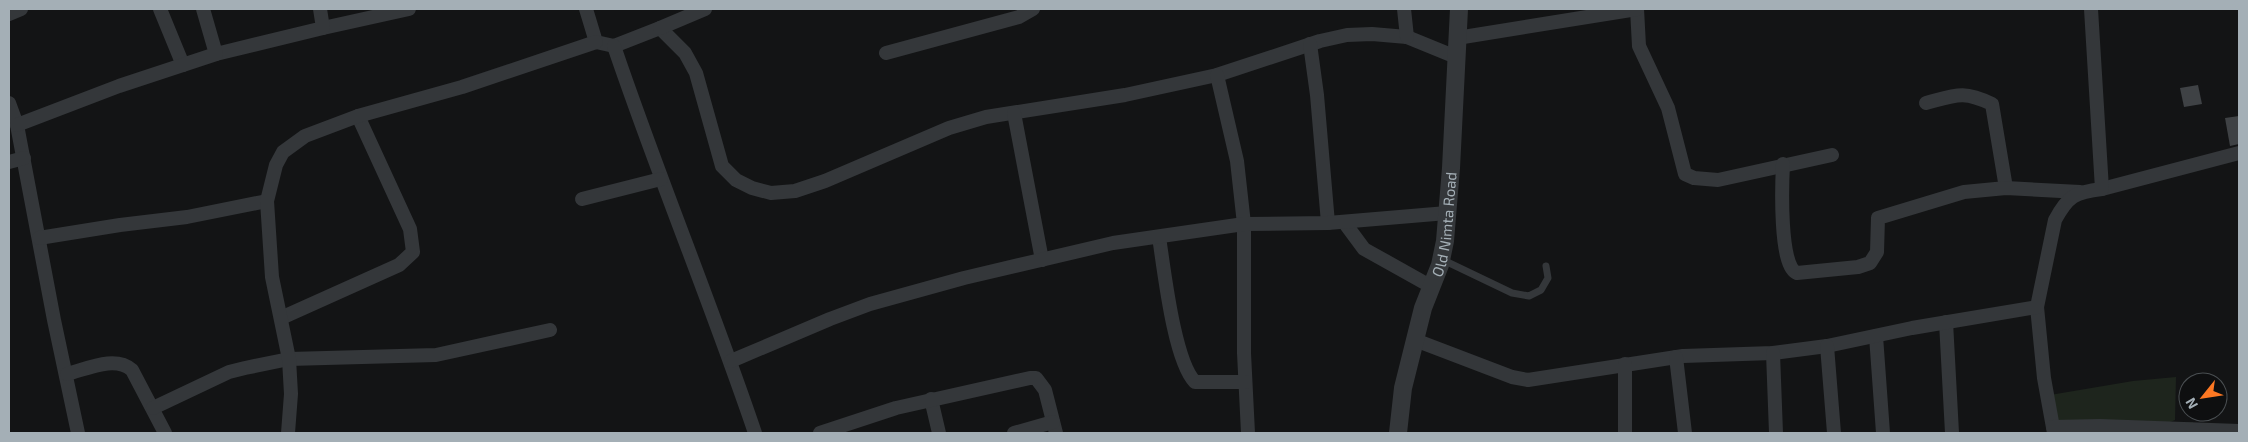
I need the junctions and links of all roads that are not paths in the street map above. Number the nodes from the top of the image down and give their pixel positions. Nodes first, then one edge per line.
1 (21, 9) edge
2 (160, 9) edge
3 (203, 9) edge
4 (320, 9) edge
5 (409, 9) edge
6 (586, 9) edge
7 (705, 9) edge
8 (1033, 9) edge
9 (1404, 9) edge
10 (1459, 9) edge
11 (1637, 9) edge
12 (2091, 9) edge
13 (9, 14) edge
14 (323, 28) junction
15 (660, 28) junction
16 (1407, 37) junction
17 (1457, 38) junction
18 (596, 42) junction
19 (1310, 44) junction
20 (614, 46) junction
21 (886, 53) dead end
22 (216, 54) junction
23 (1456, 57) junction
24 (183, 65) junction
25 (1218, 74) junction
26 (1926, 102) dead end
27 (9, 103) edge
28 (1014, 114) junction
29 (358, 116) junction
30 (17, 125) junction
31 (2239, 153) edge
32 (1832, 155) dead end
33 (24, 158) junction
34 (9, 162) edge
35 (1783, 164) junction
36 (661, 179) junction
37 (2006, 188) junction
38 (2102, 189) junction
39 (2080, 192) junction
40 (582, 199) dead end
41 (267, 201) junction
42 (1447, 212) junction
43 (1344, 222) junction
44 (1328, 223) junction
45 (1244, 224) junction
46 (1159, 237) junction
47 (40, 238) junction
48 (1441, 259) junction
49 (1042, 260) junction
50 (1546, 266) dead end
51 (1432, 287) junction
52 (2037, 307) junction
53 (280, 318) junction
54 (1946, 322) junction
55 (550, 330) dead end
56 (1876, 336) junction
57 (1415, 340) junction
58 (1827, 346) junction
59 (1773, 353) junction
60 (1676, 357) junction
61 (289, 359) junction
62 (730, 362) junction
63 (1625, 364) junction
64 (67, 374) junction
65 (1245, 382) junction
66 (931, 399) junction
67 (153, 408) junction
68 (1055, 428) edge
69 (2053, 430) edge
70 (2239, 431) edge
71 (78, 433) edge
72 (165, 433) edge
73 (288, 433) edge
74 (755, 433) edge
75 (820, 433) edge
76 (939, 433) edge
77 (1014, 433) edge
78 (1248, 433) edge
79 (1398, 433) edge
80 (1626, 433) edge
81 (1685, 433) edge
82 (1776, 433) edge
83 (1834, 433) edge
84 (1883, 433) edge
85 (1952, 433) edge

1 - 13 street
2 - 24 street
3 - 22 street
4 - 14 street
5 - 14 street
6 - 18 street
7 - 15 street
8 - 21 street
9 - 16 street
10 - 17 street, Old Nimta Road
11 - 17 street
11 - 35 street
12 - 38 street
14 - 22 street
15 - 20 street
15 - 28 street
16 - 19 street
16 - 23 street
17 - 23 street, Old Nimta Road
18 - 20 street
18 - 29 street
19 - 25 street
19 - 44 street
20 - 36 street
22 - 24 street
23 - 42 street, Old Nimta Road
24 - 30 street
25 - 28 street
25 - 45 street
26 - 37 street
27 - 30 street
28 - 49 street
29 - 41 street
29 - 53 street
30 - 33 street
31 - 38 street
32 - 35 street
33 - 34 street
33 - 47 street
35 - 37 street
36 - 40 street
36 - 62 street
37 - 39 street
38 - 39 street
39 - 52 street
41 - 47 street
41 - 53 street
42 - 43 street
42 - 48 street, Old Nimta Road
43 - 44 street
43 - 51 street
44 - 45 street
45 - 46 street
45 - 65 street
46 - 49 street
46 - 65 street
47 - 64 street
48 - 50 lane
48 - 51 street, Old Nimta Road
49 - 62 street
51 - 57 street, Old Nimta Road
52 - 54 street
52 - 69 street
53 - 61 street
54 - 56 street
54 - 85 street
55 - 61 street
56 - 58 street
56 - 84 street
57 - 63 street
57 - 79 street, Old Nimta Road
58 - 59 street
58 - 83 street
59 - 60 street
59 - 82 street
60 - 63 street
60 - 81 street
61 - 67 street
61 - 73 street
62 - 74 street
63 - 80 street
64 - 67 street
64 - 71 street
65 - 78 street
66 - 68 street
66 - 75 street
66 - 76 street
67 - 72 street
68 - 77 street
69 - 70 street

